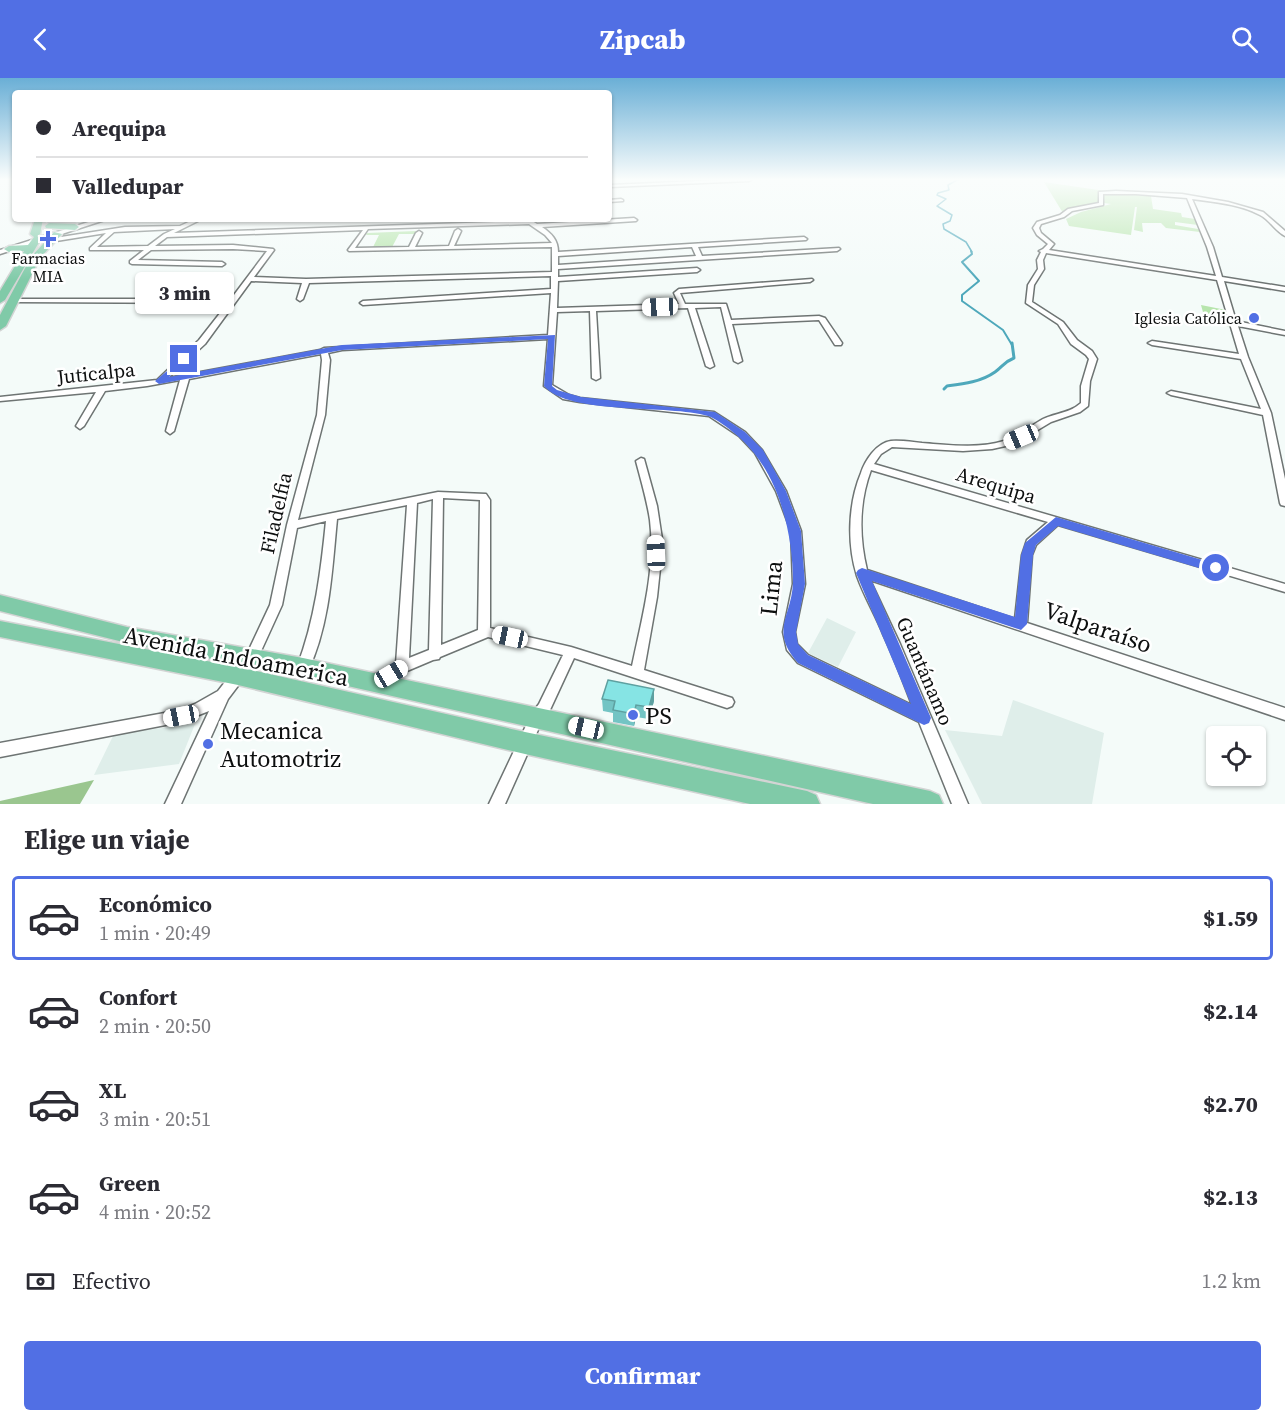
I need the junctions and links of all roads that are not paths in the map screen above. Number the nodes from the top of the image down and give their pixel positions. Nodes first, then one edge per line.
1 (1066, 213) edge
2 (1195, 213) edge
3 (1261, 213) edge
4 (634, 220) dead end
5 (612, 221) edge
6 (39, 222) edge
7 (89, 222) edge
8 (94, 222) edge
9 (192, 222) edge
10 (447, 222) edge
11 (486, 222) edge
12 (530, 222) edge
13 (601, 222) edge
14 (445, 224) junction
15 (536, 226) junction
16 (75, 227) joint
17 (180, 227) junction
18 (367, 227) junction
19 (480, 228) dead end
20 (112, 231) junction
21 (458, 231) dead end
22 (249, 232) junction
23 (420, 232) dead end
24 (1285, 234) edge
25 (166, 235) junction
26 (41, 237) edge
27 (804, 239) dead end
28 (555, 245) junction
29 (694, 246) junction
30 (233, 247) junction
31 (451, 247) junction
32 (148, 249) junction
33 (411, 249) junction
34 (837, 249) dead end
35 (3, 251) edge
36 (1042, 251) junction
37 (555, 254) junction
38 (700, 258) junction
39 (222, 264) dead end
40 (697, 270) dead end
41 (554, 273) junction
42 (249, 279) junction
43 (1220, 279) junction
44 (810, 280) dead end
45 (306, 281) junction
46 (1285, 289) edge
47 (554, 291) junction
48 (300, 299) dead end
49 (0, 300) edge
50 (13, 300) junction
51 (233, 301) junction
52 (363, 303) dead end
53 (687, 306) junction
54 (593, 309) junction
55 (554, 310) junction
56 (728, 322) junction
57 (1235, 323) junction
58 (0, 326) edge
59 (1285, 333) edge
60 (552, 337) junction
61 (838, 343) dead end
62 (1152, 343) dead end
63 (324, 350) junction
64 (1244, 357) junction
65 (738, 361) dead end
66 (710, 366) dead end
67 (185, 378) junction
68 (596, 378) dead end
69 (159, 381) junction
70 (101, 390) junction
71 (1171, 393) dead end
72 (0, 399) edge
73 (1267, 413) junction
74 (80, 426) dead end
75 (170, 432) dead end
76 (641, 461) dead end
77 (869, 466) junction
78 (438, 495) junction
79 (412, 500) junction
80 (1285, 503) edge
81 (332, 517) junction
82 (1056, 521) junction
83 (292, 525) junction
84 (862, 573) junction
85 (1285, 588) edge
86 (0, 603) edge
87 (1021, 624) junction
88 (0, 629) edge
89 (484, 633) junction
90 (571, 651) junction
91 (435, 655) junction
92 (245, 667) junction
93 (303, 667) junction
94 (402, 668) junction
95 (637, 673) junction
96 (373, 682) junction
97 (223, 695) junction
98 (726, 702) dead end
99 (1285, 714) edge
100 (537, 717) junction
101 (924, 718) junction
102 (525, 743) junction
103 (0, 750) edge
104 (173, 804) edge
105 (497, 804) edge
106 (807, 804) edge
107 (930, 804) edge
108 (960, 804) edge

1 - 36 street, Guantánamo
2 - 43 street
3 - 24 street, Guantánamo
4 - 5 street
6 - 26 main road
7 - 16 street
8 - 26 street
9 - 17 street
10 - 14 street
11 - 14 street
12 - 15 street
13 - 15 street
14 - 18 street
15 - 19 street
15 - 28 street
16 - 26 main road
17 - 20 street
17 - 25 street
18 - 22 street
18 - 33 street
20 - 26 street
20 - 32 street
21 - 31 street
22 - 25 street
22 - 30 street
23 - 33 street
25 - 32 street
26 - 35 main road
26 - 49 main road
26 - 50 main road
27 - 29 street
28 - 31 street
28 - 37 street
29 - 37 street
29 - 38 street
30 - 32 street
30 - 42 street
31 - 33 street
32 - 39 street
34 - 38 street
36 - 43 street
36 - 77 street, Guantánamo
37 - 41 street
38 - 41 street
40 - 41 street
41 - 45 street
41 - 47 street
42 - 45 street
42 - 51 street
43 - 46 street
43 - 57 street
44 - 53 street
45 - 48 street
47 - 52 street
47 - 55 street
50 - 51 street
50 - 58 main road
51 - 69 street
53 - 54 street
53 - 56 street
53 - 66 street
54 - 55 street
54 - 68 street
55 - 60 street
56 - 61 street
56 - 65 street
57 - 59 street
57 - 64 street
60 - 63 street, Juticalpa
60 - 101 street, Lima
62 - 64 street
63 - 67 street, Juticalpa
63 - 83 street, Filadelfia
64 - 73 street
67 - 69 street, Juticalpa
67 - 75 street
69 - 70 street, Juticalpa
70 - 72 street, Juticalpa
70 - 74 street
71 - 73 street
73 - 80 street
76 - 95 street
77 - 82 street, Arequipa
77 - 84 street, Guantánamo
78 - 79 street
78 - 89 street
78 - 91 street
79 - 81 street
79 - 94 street
81 - 83 street
81 - 93 street
82 - 85 street, Arequipa
82 - 87 street
83 - 92 street, Filadelfia
84 - 87 street, Valparaíso
84 - 101 street, Guantánamo
86 - 92 main road, Avenida Indoamerica
87 - 99 street, Valparaíso
88 - 92 main road, Avenida Indoamerica
89 - 90 street
89 - 91 street
90 - 95 street
90 - 100 street
91 - 94 street
92 - 93 main road, Avenida Indoamerica
92 - 97 street, Filadelfia
92 - 102 main road, Avenida Indoamerica
93 - 96 main road, Avenida Indoamerica
94 - 96 street
95 - 98 street
96 - 100 main road, Avenida Indoamerica
97 - 103 street
97 - 104 street
100 - 102 street
100 - 107 main road, Avenida Indoamerica
101 - 108 street, Guantánamo
102 - 105 street
102 - 106 main road, Avenida Indoamerica

